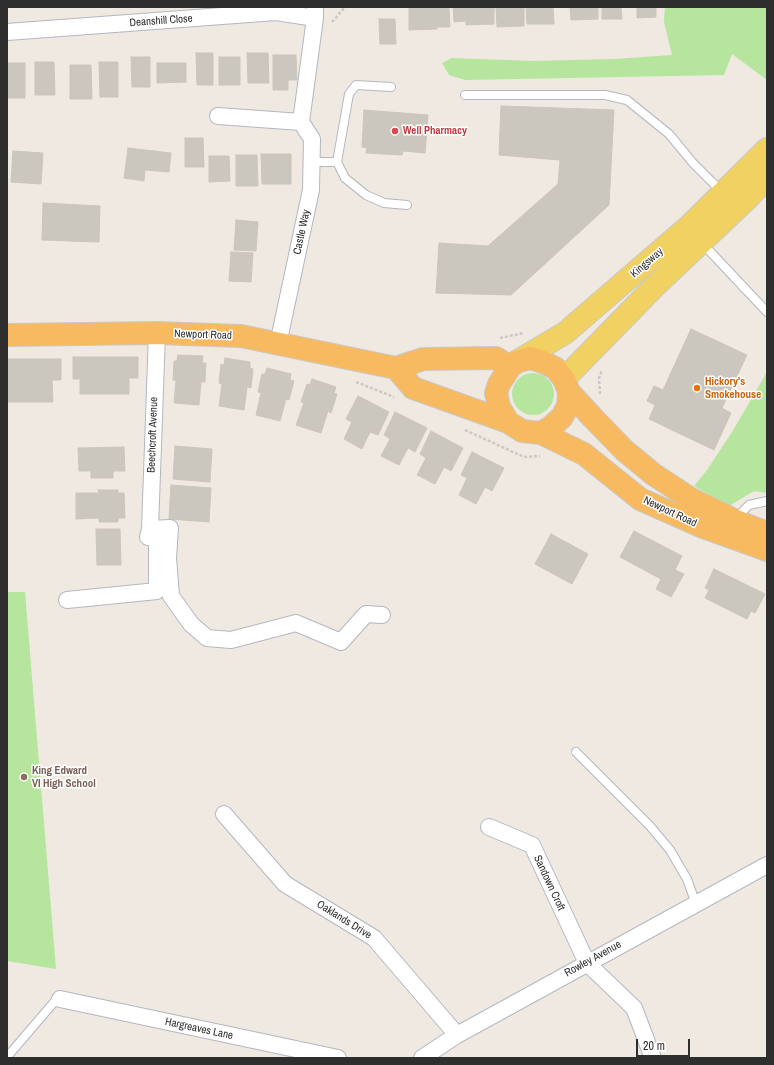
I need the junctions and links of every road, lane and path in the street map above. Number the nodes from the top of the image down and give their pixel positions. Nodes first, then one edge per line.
1 (315, 13) edge
2 (7, 32) edge
3 (391, 87) dead end
4 (465, 95) dead end
5 (218, 116) dead end
6 (301, 122) junction
7 (767, 149) edge
8 (312, 162) junction
9 (337, 162) junction
10 (767, 177) edge
11 (723, 193) junction
12 (407, 205) dead end
13 (701, 243) junction
14 (767, 312) edge
15 (157, 333) junction
16 (524, 333) dead end
17 (7, 334) edge
18 (495, 339) dead end
19 (278, 344) junction
20 (513, 365) junction
21 (604, 365) dead end
22 (396, 368) junction
23 (351, 380) dead end
24 (566, 385) junction
25 (398, 398) dead end
26 (602, 399) dead end
27 (508, 422) junction
28 (461, 428) dead end
29 (541, 433) junction
30 (542, 456) dead end
31 (767, 501) edge
32 (736, 521) junction
33 (149, 533) junction
34 (767, 533) edge
35 (767, 542) edge
36 (767, 550) edge
37 (67, 600) dead end
38 (382, 615) dead end
39 (576, 752) dead end
40 (224, 814) dead end
41 (489, 827) dead end
42 (765, 870) edge
43 (696, 904) junction
44 (587, 963) junction
45 (60, 1000) joint
46 (457, 1035) junction
47 (7, 1057) edge
48 (338, 1058) edge
49 (422, 1058) edge
50 (653, 1058) edge

1 - 2 street, Deanshill Close
1 - 6 street
3 - 9 lane
4 - 11 lane
5 - 6 street
6 - 8 street, Castle Way
7 - 11 main road, Kingsway
8 - 9 lane
8 - 19 street, Castle Way
9 - 12 lane
10 - 13 main road, Kingsway
11 - 20 main road, Kingsway
13 - 14 lane
13 - 24 main road, Kingsway
15 - 17 highway, Newport Road
15 - 19 highway, Newport Road
15 - 33 street, Beechcroft Avenue
16 - 18 path
19 - 22 highway, Newport Road
20 - 22 highway, Newport Road
20 - 24 highway, Newport Road
20 - 27 highway
21 - 26 path
22 - 27 highway, Newport Road
23 - 25 path
24 - 29 highway
24 - 32 highway, Newport Road
27 - 29 highway, Newport Road
28 - 30 path
29 - 36 highway, Newport Road
31 - 32 lane
32 - 34 highway, Newport Road
32 - 35 highway
33 - 37 street
33 - 38 street
39 - 43 lane
40 - 46 street, Oaklands Drive
41 - 44 street, Sandown Croft
42 - 43 street, Rowley Avenue
43 - 44 street, Rowley Avenue
44 - 46 street, Rowley Avenue
44 - 50 street
45 - 47 lane
45 - 48 street, Hargreaves Lane
46 - 49 street, Rowley Avenue

